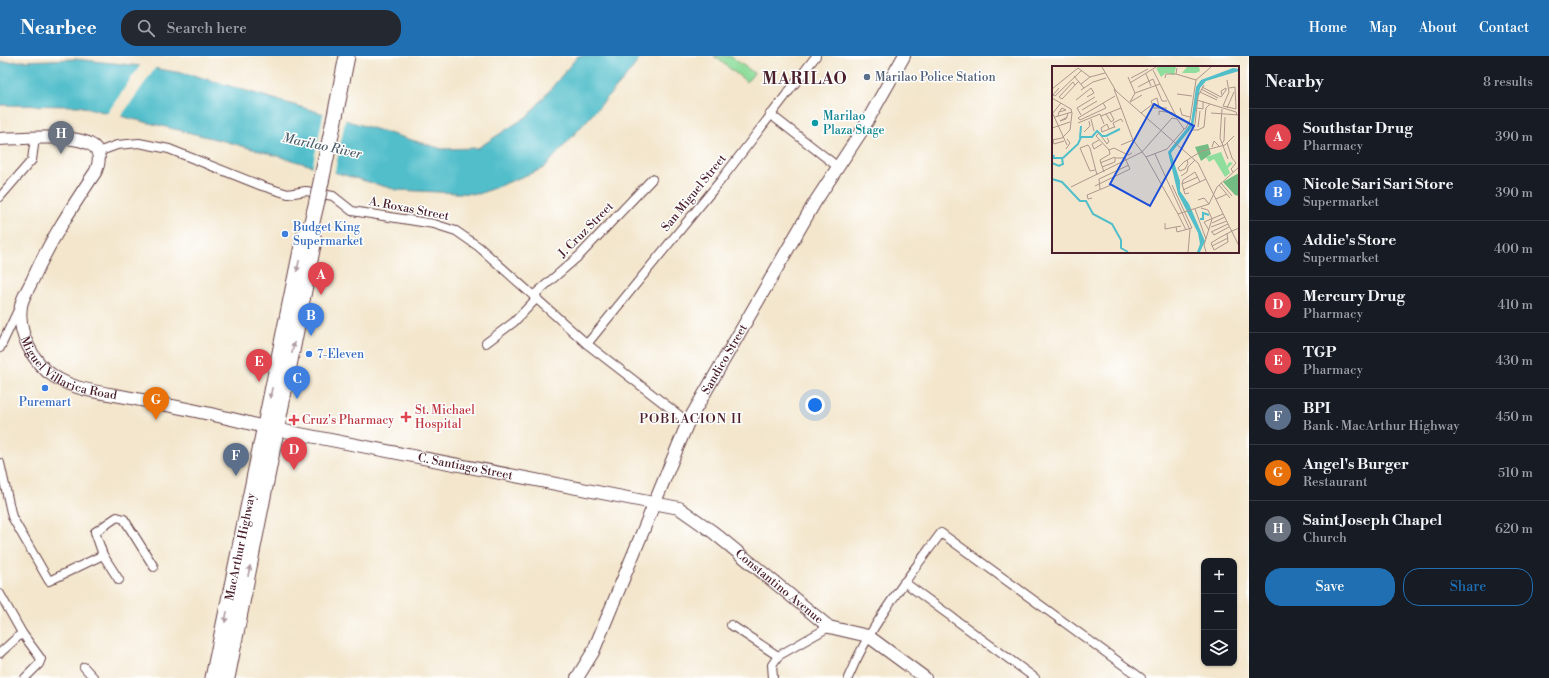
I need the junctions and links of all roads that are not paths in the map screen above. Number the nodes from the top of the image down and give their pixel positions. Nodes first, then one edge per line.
1 (348, 56) edge
2 (816, 56) edge
3 (904, 56) edge
4 (770, 114) junction
5 (35, 138) junction
6 (0, 139) edge
7 (98, 152) junction
8 (838, 167) junction
9 (652, 179) dead end
10 (0, 197) edge
11 (535, 297) junction
12 (21, 306) junction
13 (486, 343) dead end
14 (587, 344) junction
15 (0, 348) edge
16 (688, 422) junction
17 (270, 428) junction
18 (0, 463) edge
19 (655, 504) junction
20 (104, 555) junction
21 (154, 567) dead end
22 (119, 580) dead end
23 (904, 582) junction
24 (1, 600) edge
25 (731, 625) dead end
26 (829, 626) junction
27 (22, 633) junction
28 (868, 636) junction
29 (0, 653) edge
30 (778, 656) junction
31 (84, 667) dead end
32 (1130, 675) edge
33 (25, 678) edge
34 (94, 678) edge
35 (213, 678) edge
36 (227, 678) edge
37 (576, 678) edge
38 (773, 678) edge
39 (848, 678) edge
40 (925, 678) edge
41 (1035, 678) edge
42 (1141, 678) edge

1 - 17 highway, MacArthur Highway, bridge
2 - 4 street, San Miguel Street
3 - 8 main road, Sandico Street
4 - 8 street
4 - 14 street, San Miguel Street
5 - 6 main road
5 - 7 main road
5 - 10 street
7 - 11 street, A. Roxas Street
7 - 12 main road, Miguel Villarica Road
8 - 16 main road, Sandico Street
9 - 11 street, J. Cruz Street
11 - 13 street, J. Cruz Street
11 - 14 street, A. Roxas Street
12 - 15 street
12 - 17 main road, Miguel Villarica Road
14 - 16 street, A. Roxas Street
16 - 19 main road, Sandico Street
17 - 19 main road, C. Santiago Street
17 -> 35 highway, MacArthur Highway
36 -> 17 highway, MacArthur Highway
18 - 20 street
19 - 26 main road, Constantino Avenue
19 - 37 main road, Sandico Street
20 - 21 street
20 - 22 street
23 - 28 street
23 - 32 street
23 - 41 street
24 - 27 street
25 - 30 street
26 - 28 main road, Constantino Avenue
26 - 30 street
27 - 29 street
27 - 33 street
28 - 39 street
28 - 40 main road, Constantino Avenue
30 - 38 street
31 - 34 street
32 - 42 street

